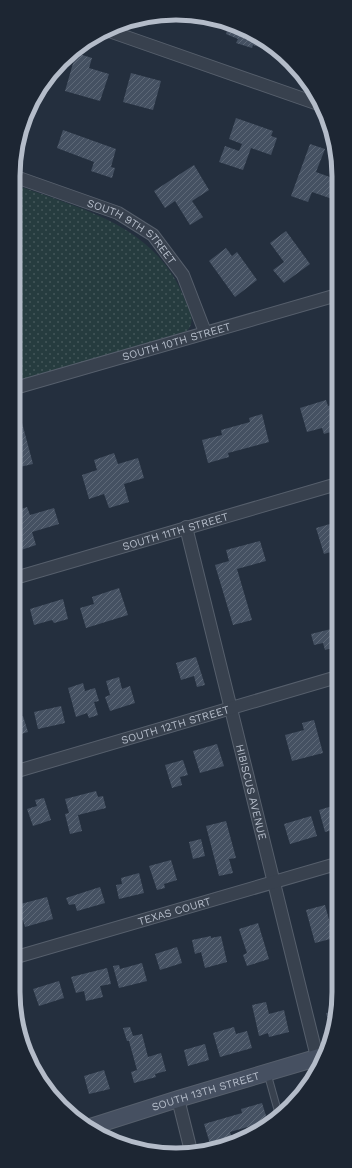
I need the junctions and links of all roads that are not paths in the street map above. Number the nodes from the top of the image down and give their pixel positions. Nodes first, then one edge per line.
1 (114, 33) edge
2 (313, 102) edge
3 (20, 178) edge
4 (332, 296) edge
5 (205, 332) junction
6 (20, 387) edge
7 (332, 485) edge
8 (186, 527) junction
9 (20, 577) edge
10 (332, 678) edge
11 (231, 708) junction
12 (20, 770) edge
13 (332, 865) edge
14 (274, 882) junction
15 (20, 956) edge
16 (319, 1053) edge
17 (318, 1057) edge
18 (267, 1072) junction
19 (178, 1098) junction
20 (278, 1110) edge
21 (95, 1125) edge
22 (190, 1148) edge

1 - 2 street
3 - 5 street, SOUTH 9TH STREET
4 - 5 street, SOUTH 10TH STREET
5 - 6 street, SOUTH 10TH STREET
7 - 8 street, SOUTH 11TH STREET
8 - 9 street, SOUTH 11TH STREET
8 - 11 street, HIBISCUS AVENUE
10 - 11 street, SOUTH 12TH STREET
11 - 12 street, SOUTH 12TH STREET
11 - 14 street, HIBISCUS AVENUE
13 - 14 street, TEXAS COURT
14 - 15 street, TEXAS COURT
14 - 16 street, HIBISCUS AVENUE
17 - 18 street, SOUTH 13TH STREET
18 - 19 street, SOUTH 13TH STREET
18 - 20 lane
19 - 21 street, SOUTH 13TH STREET
19 - 22 street

